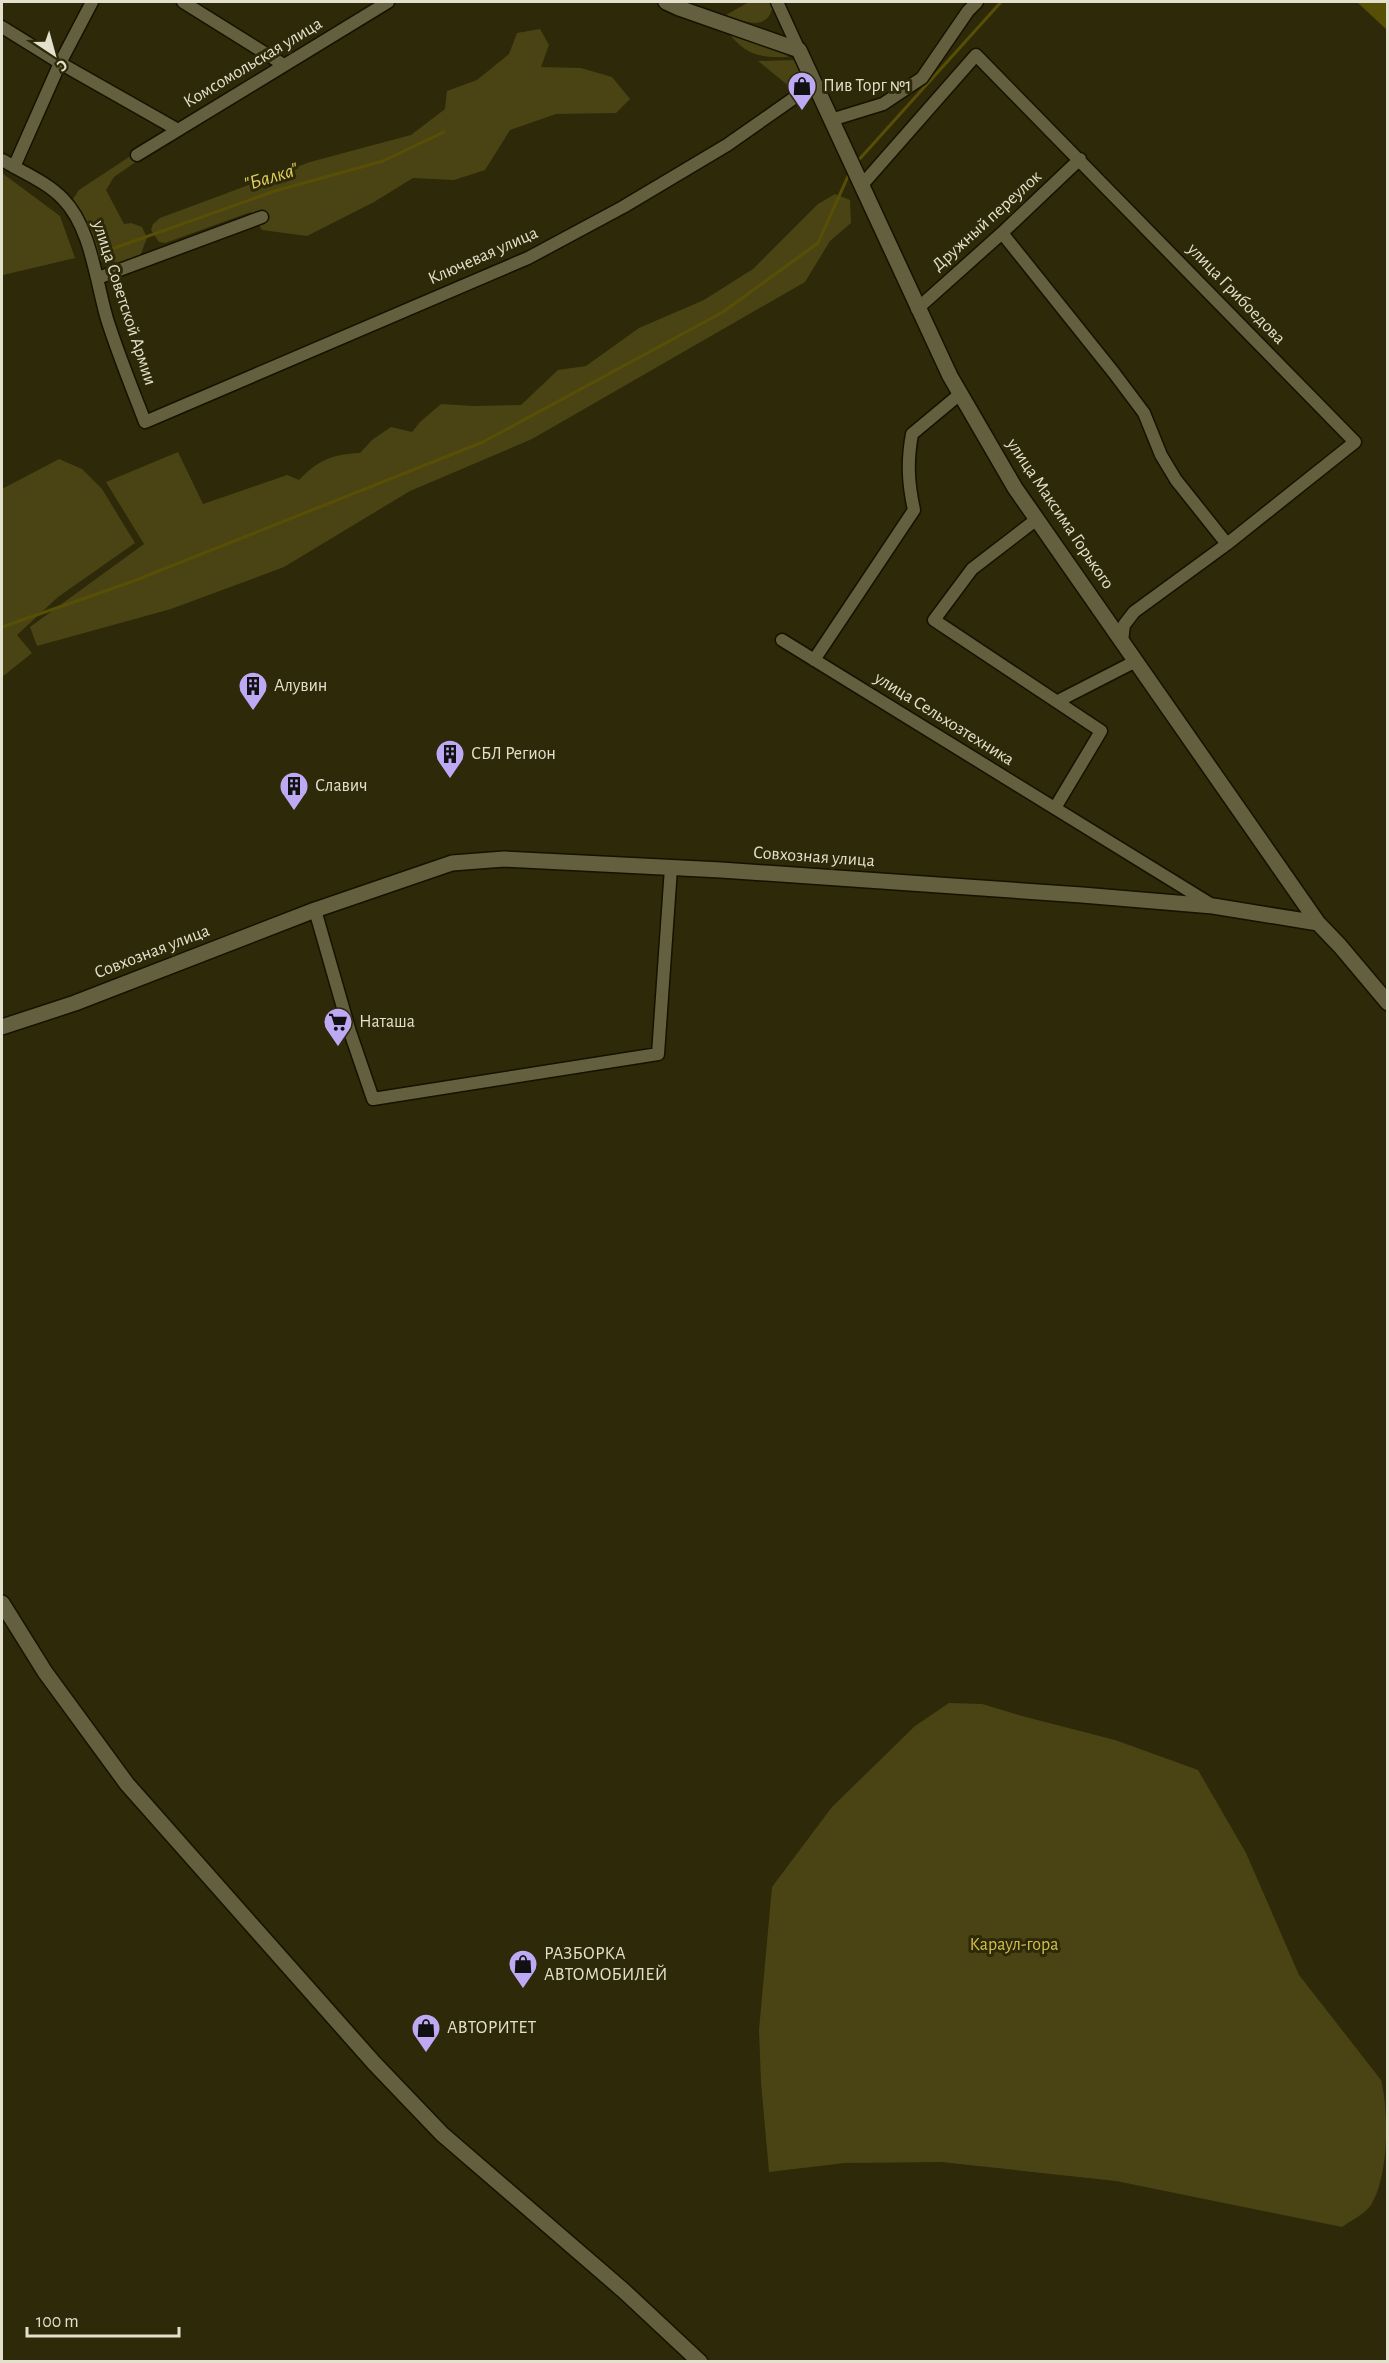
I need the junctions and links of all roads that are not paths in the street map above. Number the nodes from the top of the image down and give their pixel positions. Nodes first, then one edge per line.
1 (92, 2) edge
2 (183, 2) edge
3 (388, 2) edge
4 (666, 2) edge
5 (777, 2) edge
6 (977, 2) edge
7 (2, 27) edge
8 (799, 50) junction
9 (60, 63) junction
10 (284, 65) junction
11 (814, 84) junction
12 (831, 120) junction
13 (178, 130) junction
14 (137, 155) dead end
15 (1080, 159) junction
16 (2, 160) edge
17 (14, 167) junction
18 (861, 186) junction
19 (262, 217) dead end
20 (1002, 233) junction
21 (98, 278) junction
22 (917, 309) junction
23 (960, 394) junction
24 (145, 422) joint
25 (1037, 519) junction
26 (1227, 544) junction
27 (782, 640) dead end
28 (1122, 641) junction
29 (814, 660) junction
30 (1136, 662) junction
31 (1058, 701) junction
32 (1055, 808) junction
33 (671, 868) junction
34 (1213, 906) junction
35 (315, 910) junction
36 (1318, 923) junction
37 (1388, 1003) edge
38 (2, 1027) edge
39 (2, 1603) edge
40 (700, 2361) edge

1 - 9 street
2 - 10 street
3 - 10 street, Комсомольская улица
4 - 8 street
5 - 8 street, улица Максима Горького
6 - 12 street
7 - 9 street
8 - 11 street, улица Максима Горького
9 - 13 street
9 - 17 street
10 - 13 street, Комсомольская улица
11 - 12 street, улица Максима Горького
11 - 24 street, Ключевая улица
12 - 18 street, улица Максима Горького
13 - 14 street, Комсомольская улица
15 - 18 street, улица Грибоедова
15 - 20 street, Дружный переулок
15 - 26 street, улица Грибоедова
16 - 17 street, улица Советской Армии
17 - 21 street, улица Советской Армии
18 - 22 street, улица Максима Горького
19 - 21 street
20 - 22 street, Дружный переулок
20 - 26 street
21 - 24 street, улица Советской Армии
22 - 23 street, улица Максима Горького
23 - 25 street, улица Максима Горького
23 - 29 street
25 - 28 street, улица Максима Горького
25 - 31 street
26 - 28 street, улица Грибоедова
27 - 29 street, улица Сельхозтехника
28 - 30 street, улица Максима Горького
29 - 32 street, улица Сельхозтехника
30 - 31 street
30 - 36 street, улица Максима Горького
31 - 32 street
32 - 34 street, улица Сельхозтехника
33 - 34 street, Совхозная улица
33 - 35 street, Совхозная улица
33 - 35 street
34 - 36 street, Совхозная улица
35 - 38 street, Совхозная улица
36 - 37 street, улица Максима Горького
39 - 40 street

